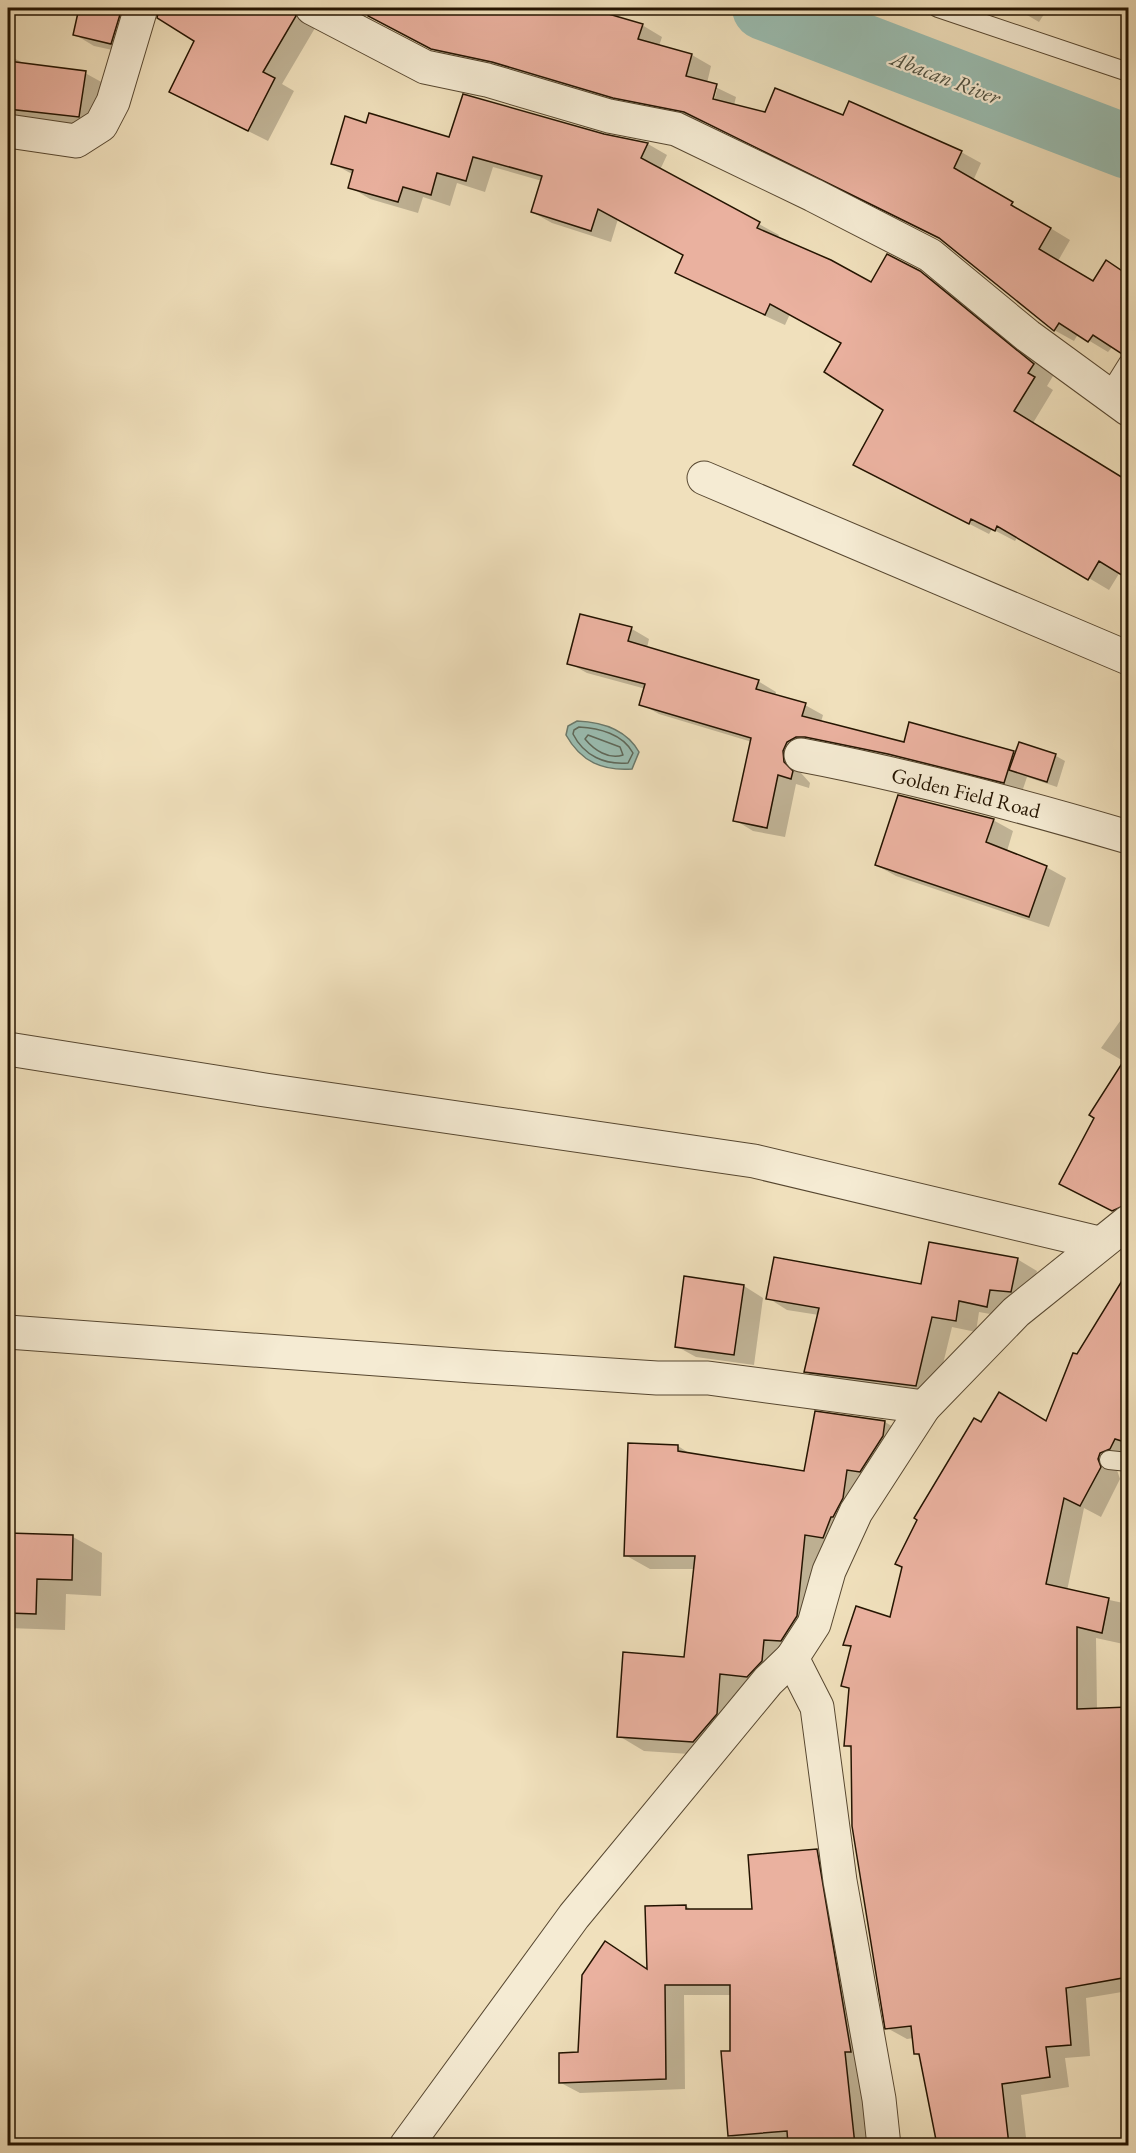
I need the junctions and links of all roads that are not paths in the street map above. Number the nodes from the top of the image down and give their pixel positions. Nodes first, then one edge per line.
1 (141, 8) edge
2 (312, 8) edge
3 (938, 8) edge
4 (1128, 72) edge
5 (8, 131) edge
6 (1128, 363) edge
7 (1118, 402) edge
8 (704, 478) dead end
9 (1128, 658) edge
10 (801, 755) dead end
11 (1128, 837) edge
12 (8, 1049) edge
13 (1128, 1222) edge
14 (1099, 1244) junction
15 (8, 1332) edge
16 (924, 1407) junction
17 (1109, 1460) dead end
18 (1128, 1462) edge
19 (792, 1658) junction
20 (406, 2145) edge
21 (884, 2145) edge

1 - 5 street
2 - 7 street
3 - 4 lane
6 - 7 lane
8 - 9 street
10 - 11 street, Golden Field Road
12 - 14 street
13 - 14 street
14 - 16 street
15 - 16 street
16 - 19 street
17 - 18 lane
19 - 20 street
19 - 21 street

